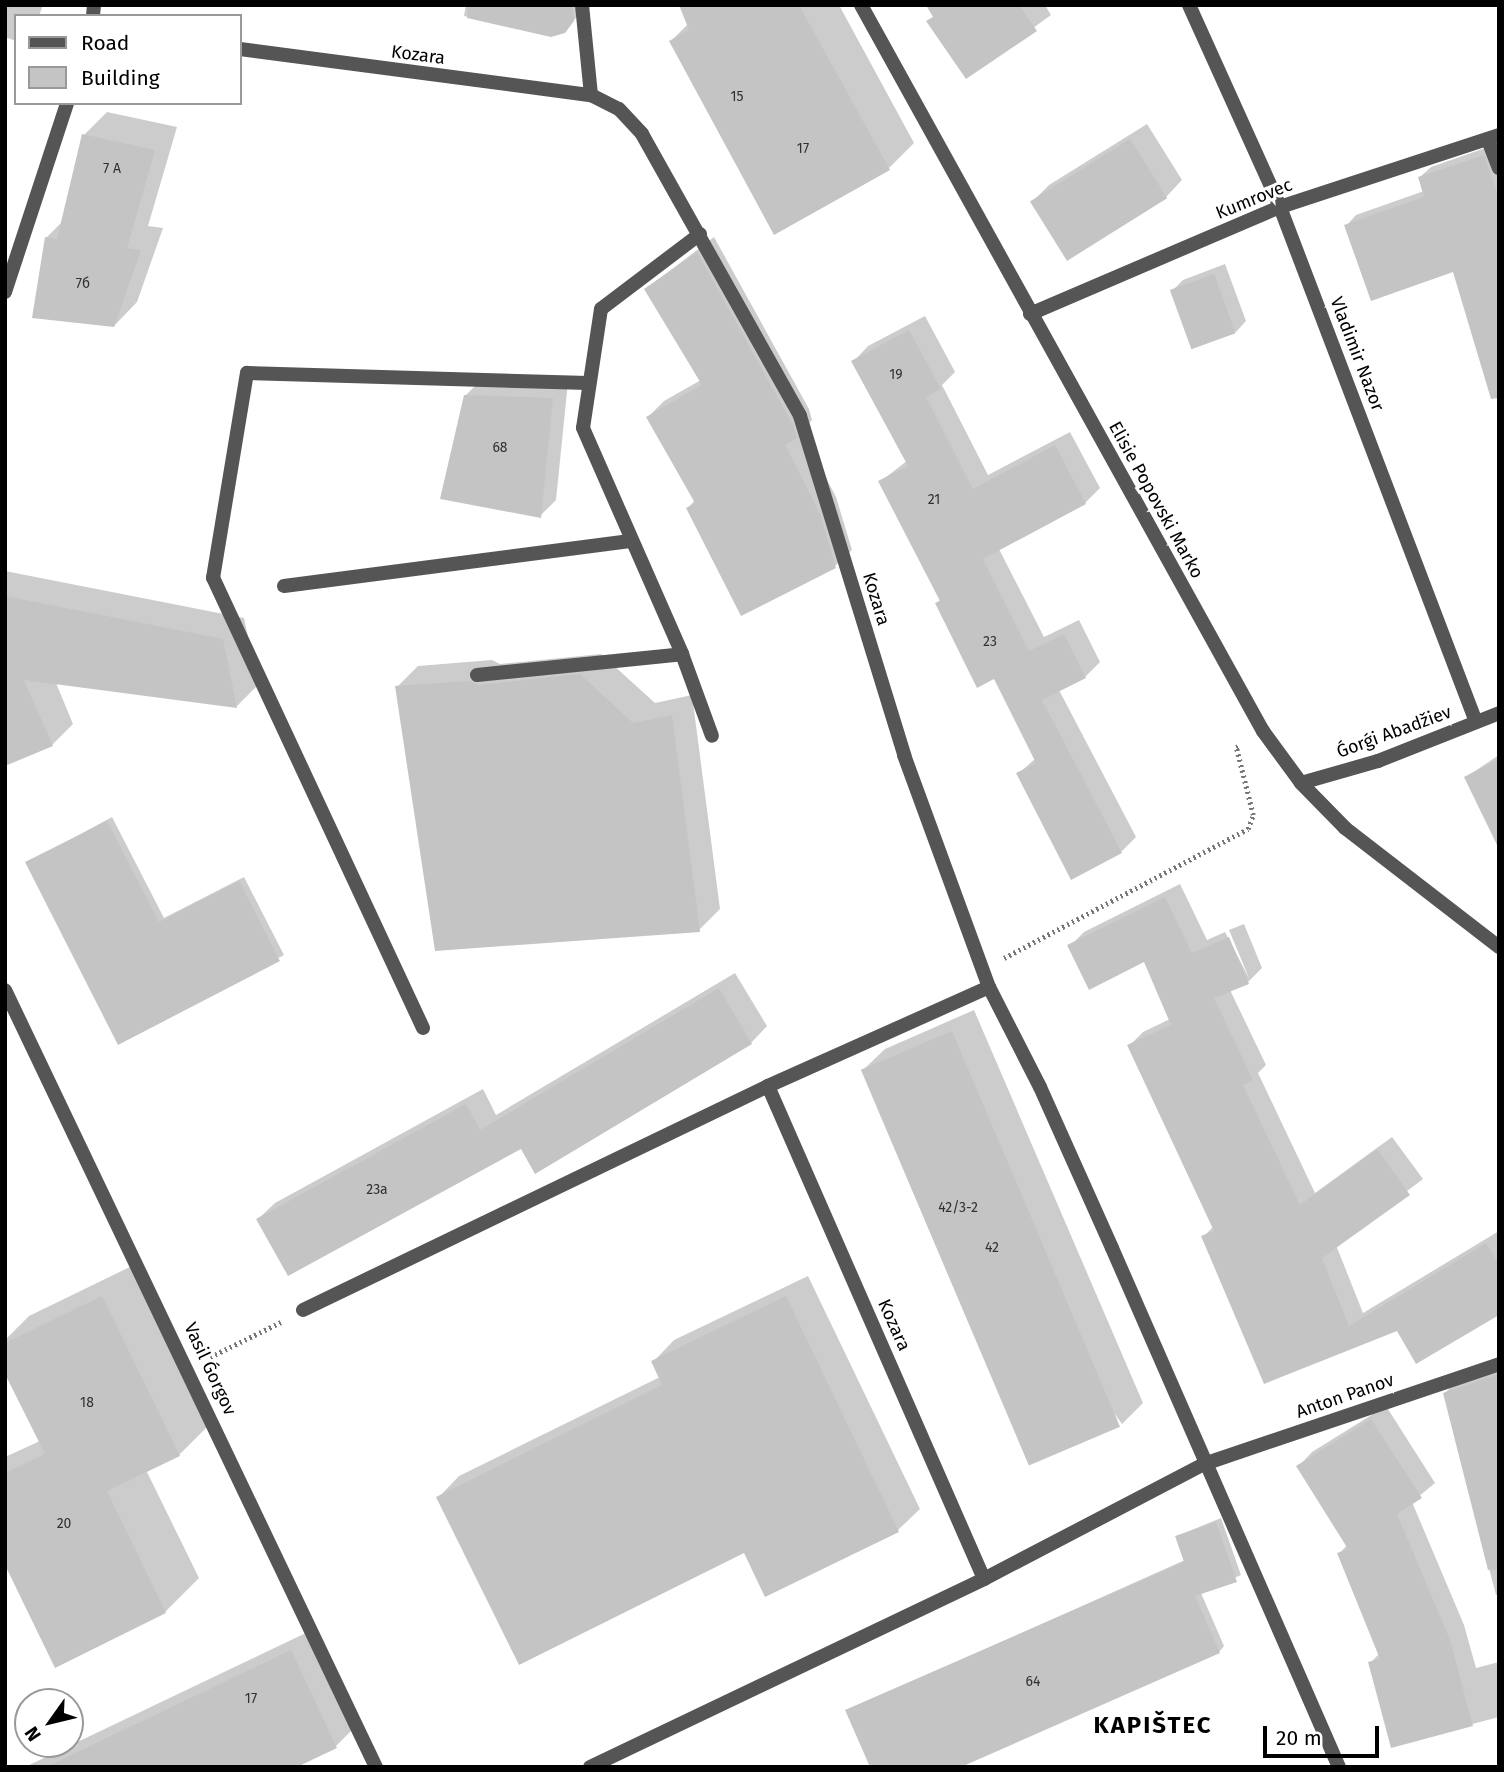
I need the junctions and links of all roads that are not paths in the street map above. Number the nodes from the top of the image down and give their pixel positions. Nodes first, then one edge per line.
1 (582, 5) edge
2 (860, 5) edge
3 (1189, 5) edge
4 (242, 49) edge
5 (592, 95) junction
6 (66, 105) edge
7 (1493, 138) edge
8 (1499, 168) edge
9 (1280, 207) junction
10 (700, 234) junction
11 (5, 292) edge
12 (1030, 314) junction
13 (588, 383) junction
14 (632, 541) junction
15 (284, 586) dead end
16 (682, 654) junction
17 (477, 675) dead end
18 (1499, 713) edge
19 (1476, 722) junction
20 (712, 736) dead end
21 (1301, 783) junction
22 (1499, 947) edge
23 (989, 987) junction
24 (5, 990) edge
25 (422, 1028) dead end
26 (768, 1086) junction
27 (303, 1310) road end
28 (1499, 1364) edge
29 (1204, 1464) junction
30 (984, 1579) junction
31 (376, 1767) edge
32 (590, 1767) edge
33 (1339, 1767) edge

1 - 5 street
2 - 12 street, Elisie Popovski Marko
3 - 9 street, Vladimir Nazor
4 - 5 street, Kozara
5 - 10 street, Kozara
6 - 11 street
7 - 8 street
7 - 9 street, Kumrovec
9 - 12 street, Kumrovec
9 - 19 street, Vladimir Nazor
10 - 13 street
10 - 23 street, Kozara
12 - 21 street, Elisie Popovski Marko
13 - 14 street
13 - 25 street
14 - 15 street
14 - 16 street
16 - 17 street
16 - 20 street
18 - 19 street, Ǵorǵi Abadžiev
19 - 21 street, Ǵorǵi Abadžiev
21 - 22 street, Elisie Popovski Marko
23 - 26 street
23 - 29 street, Kozara
24 - 31 street, Vasil Ǵorgov
26 - 27 street
26 - 30 street, Kozara
28 - 29 street, Anton Panov
29 - 30 street
29 - 33 street, Kozara
30 - 32 street

